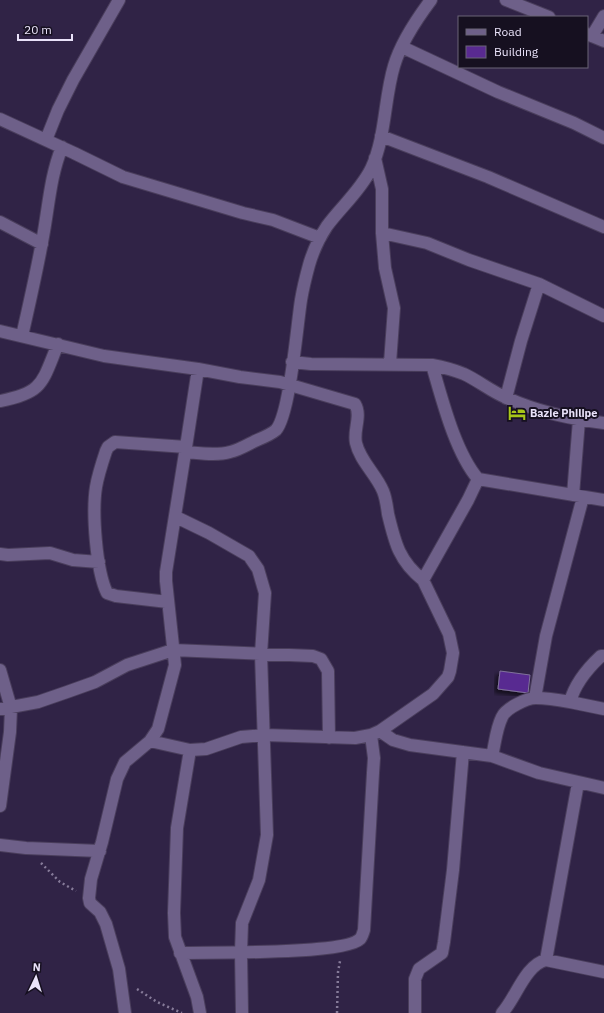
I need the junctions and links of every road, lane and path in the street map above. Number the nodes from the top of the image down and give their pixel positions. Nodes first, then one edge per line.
1 (119, 0) edge
2 (431, 0) edge
3 (506, 0) edge
4 (524, 3) edge
5 (547, 16) edge
6 (604, 16) edge
7 (589, 35) edge
8 (604, 42) edge
9 (402, 47) junction
10 (0, 119) edge
11 (381, 136) junction
12 (604, 138) edge
13 (46, 140) junction
14 (62, 147) junction
15 (375, 158) junction
16 (0, 222) edge
17 (604, 227) edge
18 (382, 233) junction
19 (320, 238) junction
20 (42, 244) junction
21 (539, 284) junction
22 (604, 316) edge
23 (0, 331) edge
24 (22, 336) junction
25 (58, 344) junction
26 (292, 362) junction
27 (390, 364) junction
28 (432, 365) junction
29 (198, 369) junction
30 (289, 385) junction
31 (506, 398) junction
32 (0, 401) edge
33 (579, 420) junction
34 (604, 423) edge
35 (185, 449) junction
36 (478, 479) junction
37 (578, 496) junction
38 (604, 500) edge
39 (176, 517) junction
40 (0, 554) edge
41 (99, 562) junction
42 (423, 580) junction
43 (168, 602) junction
44 (173, 650) junction
45 (261, 654) junction
46 (604, 656) edge
47 (0, 670) edge
48 (535, 698) junction
49 (570, 702) junction
50 (6, 708) edge
51 (604, 709) edge
52 (376, 733) junction
53 (264, 735) junction
54 (330, 738) junction
55 (150, 741) junction
56 (190, 750) junction
57 (463, 752) junction
58 (492, 756) junction
59 (578, 783) junction
60 (604, 788) edge
61 (0, 806) edge
62 (0, 845) edge
63 (26, 848) junction
64 (100, 851) junction
65 (88, 898) junction
66 (353, 943) junction
67 (240, 952) junction
68 (180, 953) junction
69 (546, 960) junction
70 (604, 972) edge
71 (136, 988) dead end
72 (124, 1013) edge
73 (182, 1013) edge
74 (200, 1013) edge
75 (242, 1013) edge
76 (337, 1013) edge
77 (414, 1013) edge
78 (504, 1013) edge

1 - 13 street
2 - 9 street
3 - 4 street
4 - 5 street
6 - 7 street
7 - 8 street
9 - 11 street
9 - 12 street
10 - 13 street
11 - 15 street
11 - 17 street
13 - 14 street
14 - 19 street
14 - 20 street
15 - 18 street
15 - 19 street
16 - 20 street
18 - 21 street
18 - 27 street
19 - 26 street
20 - 24 street
21 - 22 street
21 - 31 street
23 - 24 street
24 - 25 street
25 - 29 street
25 - 32 street
26 - 27 street
26 - 30 street
27 - 28 street
28 - 31 street
28 - 36 street
29 - 30 street
29 - 35 street
30 - 35 street
30 - 42 street
31 - 33 street
33 - 34 street
33 - 37 street
35 - 39 street
35 - 41 street
36 - 37 street
36 - 42 street
37 - 38 street
37 - 48 street
39 - 43 street
39 - 45 street
40 - 41 street
41 - 43 street
42 - 52 street
43 - 44 street
44 - 45 street
44 - 50 street
44 - 55 street
45 - 53 street
45 - 54 street
46 - 49 street
47 - 50 street
48 - 49 street
48 - 58 street
49 - 51 street
50 - 61 street
52 - 54 street
52 - 57 street
52 - 66 street
53 - 54 street
53 - 56 street
53 - 67 street
55 - 56 street
55 - 64 street
56 - 68 street
57 - 58 street
57 - 77 street
58 - 59 street
59 - 60 street
59 - 69 street
62 - 63 street
63 - 64 street
63 - 65 path
64 - 65 street
65 - 72 street
66 - 67 street
66 - 76 path
67 - 68 street
67 - 75 street
68 - 74 street
69 - 70 street
69 - 78 street
71 - 73 path

